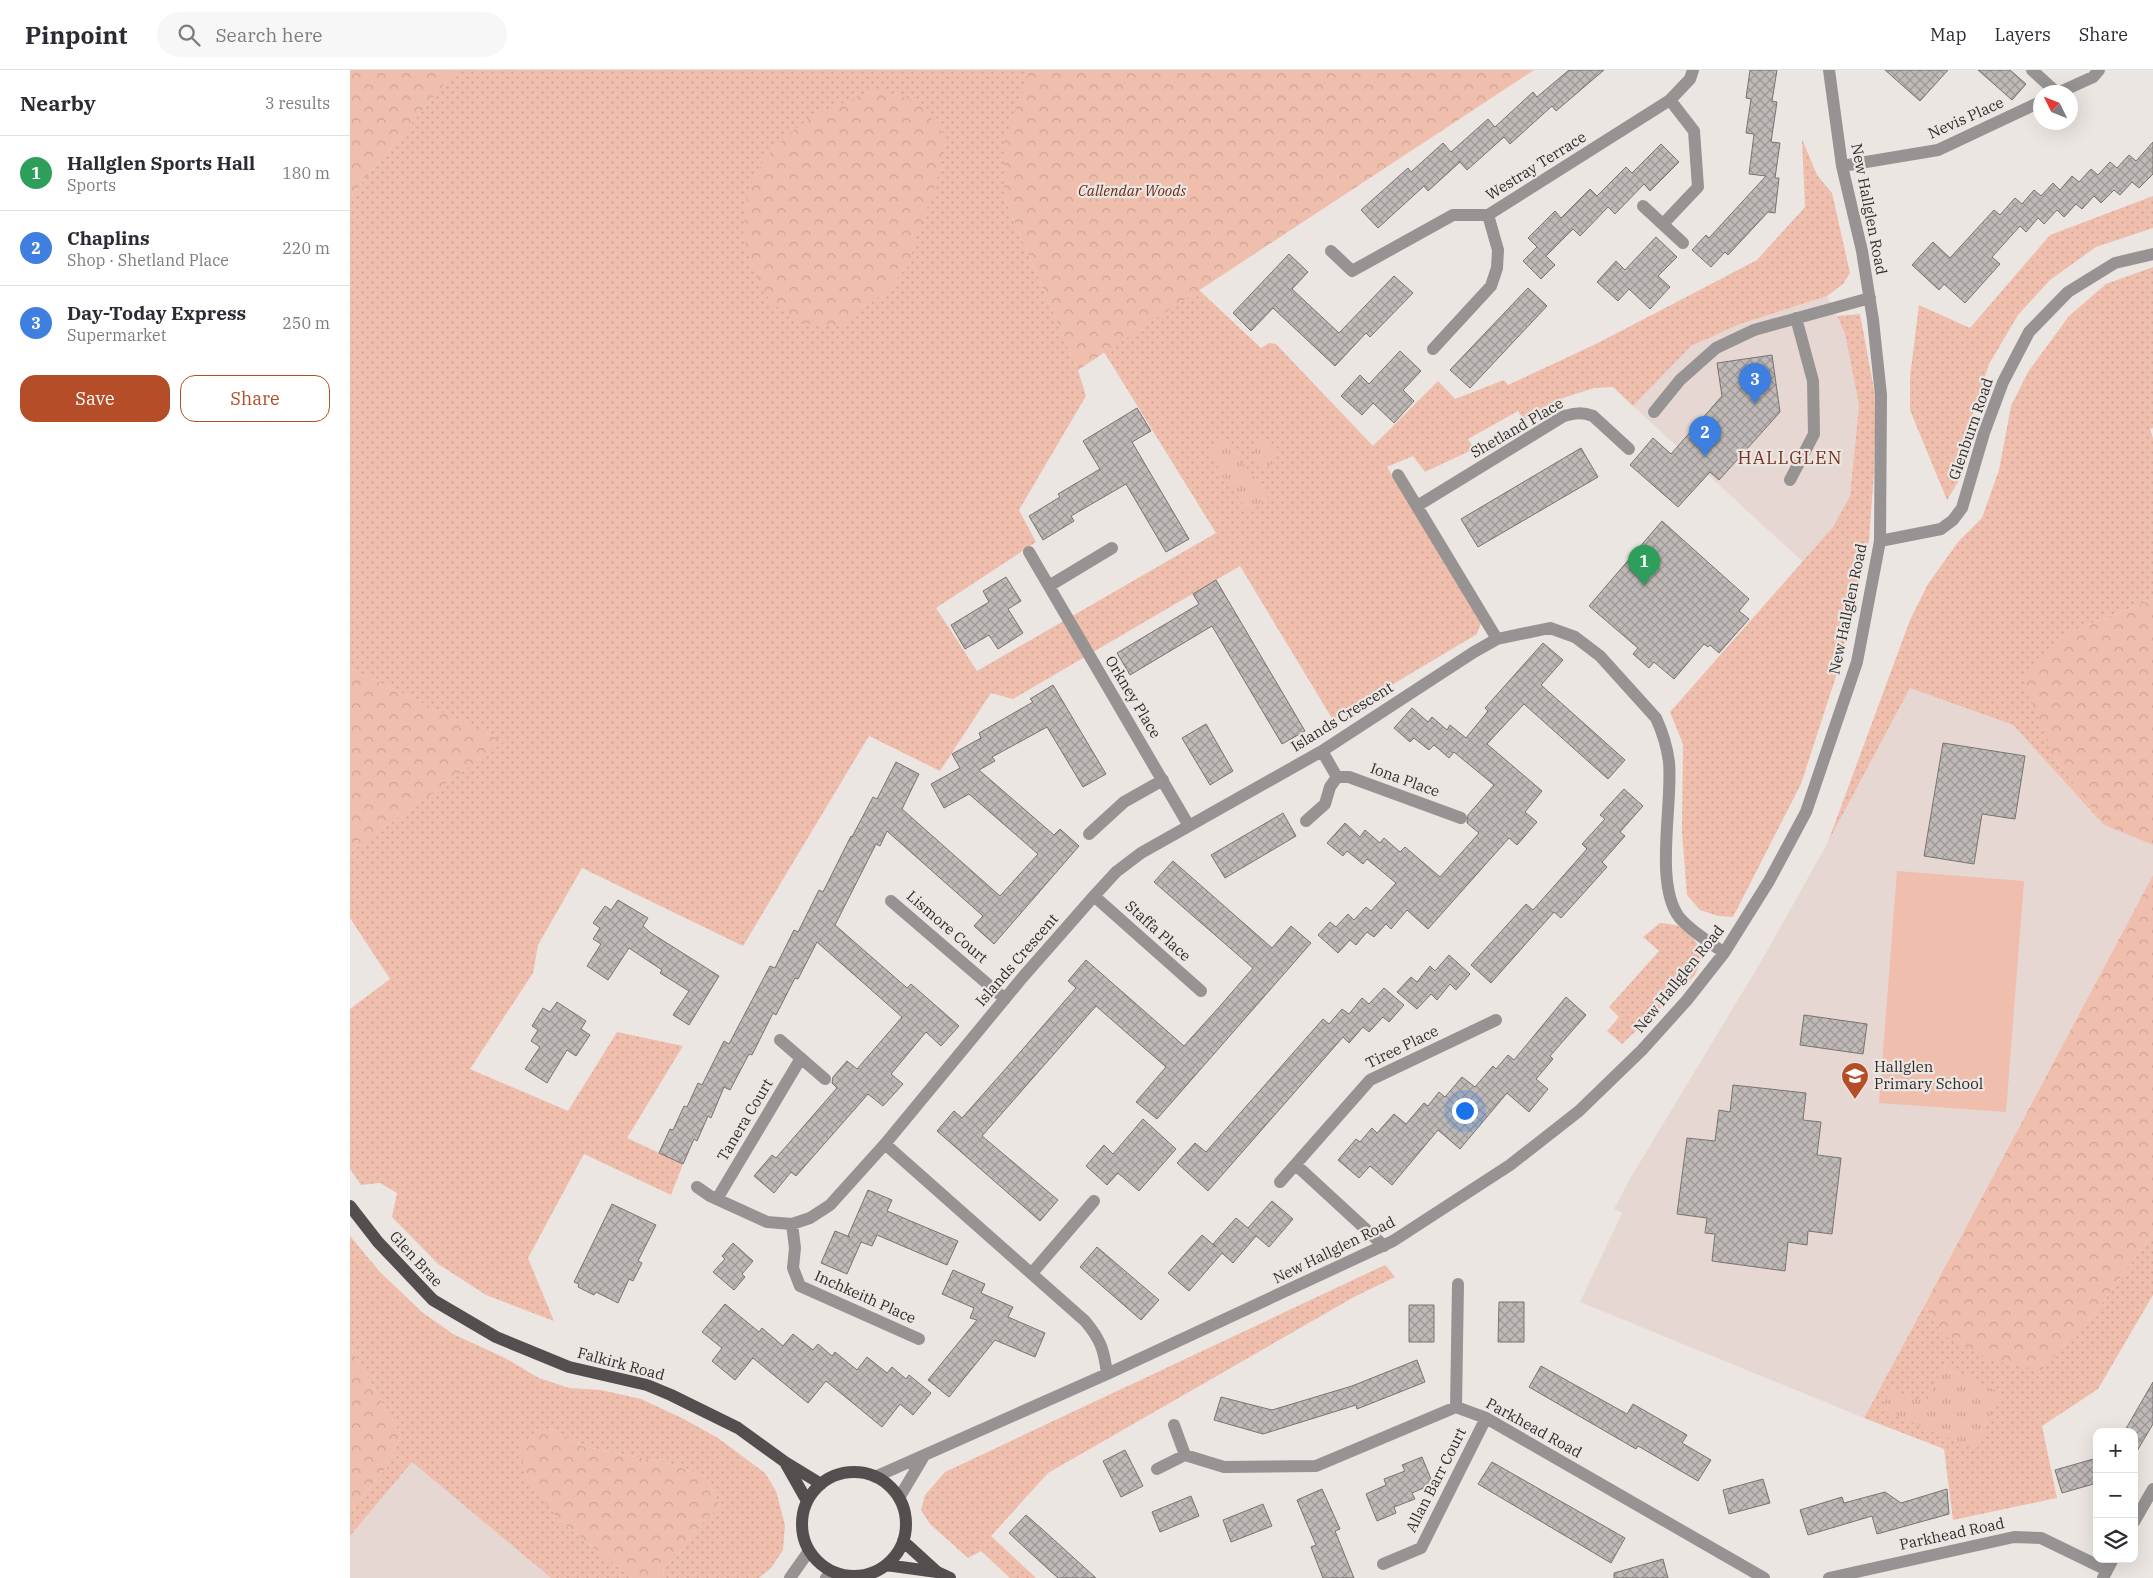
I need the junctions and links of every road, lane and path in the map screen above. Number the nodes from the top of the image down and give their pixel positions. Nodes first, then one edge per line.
1 (1693, 70) edge
2 (1829, 70) edge
3 (2032, 70) edge
4 (2099, 70) edge
5 (2048, 85) edge
6 (2076, 85) edge
7 (1670, 100) junction
8 (2033, 105) edge
9 (1842, 166) junction
10 (1643, 206) dead end
11 (1488, 215) junction
12 (1663, 224) junction
13 (1682, 242) dead end
14 (1331, 251) dead end
15 (2153, 254) edge
16 (1870, 298) junction
17 (1796, 318) junction
18 (1433, 349) dead end
19 (1654, 412) dead end
20 (1629, 449) dead end
21 (1398, 475) dead end
22 (1790, 480) dead end
23 (1417, 506) junction
24 (1880, 541) junction
25 (1112, 548) dead end
26 (1029, 552) dead end
27 (1048, 586) junction
28 (1497, 639) junction
29 (1322, 751) junction
30 (1337, 777) junction
31 (1163, 780) junction
32 (1461, 818) dead end
33 (1306, 821) dead end
34 (1190, 826) junction
35 (1089, 834) dead end
36 (1094, 896) junction
37 (891, 901) dead end
38 (1724, 953) junction
39 (1201, 990) dead end
40 (1005, 999) junction
41 (1496, 1020) dead end
42 (780, 1040) dead end
43 (801, 1058) junction
44 (825, 1079) dead end
45 (885, 1144) junction
46 (1296, 1165) junction
47 (1280, 1182) dead end
48 (697, 1187) dead end
49 (717, 1199) junction
50 (1094, 1201) dead end
51 (350, 1206) edge
52 (792, 1224) junction
53 (1384, 1246) junction
54 (1032, 1272) junction
55 (1458, 1284) dead end
56 (496, 1337) joint
57 (920, 1339) dead end
58 (1106, 1374) junction
59 (1456, 1407) junction
60 (1486, 1418) junction
61 (1174, 1425) dead end
62 (1186, 1455) junction
63 (924, 1456) junction
64 (784, 1462) junction
65 (1157, 1469) dead end
66 (875, 1477) junction
67 (822, 1484) junction
68 (2153, 1489) edge
69 (899, 1498) junction
70 (807, 1501) junction
71 (2136, 1518) edge
72 (903, 1541) junction
73 (809, 1551) junction
74 (1383, 1564) dead end
75 (886, 1565) junction
76 (2108, 1569) edge
77 (937, 1572) junction
78 (831, 1576) edge
79 (790, 1578) edge
80 (950, 1578) edge
81 (1764, 1578) edge
82 (1828, 1578) edge

1 - 7 street, Westray Terrace
2 - 9 street, New Hallglen Road
3 - 5 street
4 - 6 street
7 - 11 street, Westray Terrace
7 - 12 street
8 - 9 street, Nevis Place
9 - 16 street, New Hallglen Road
10 - 12 street
11 - 14 street, Westray Terrace
11 - 18 street
12 - 13 street
15 - 24 street, Glenburn Road
16 - 17 street
16 - 24 street, New Hallglen Road
17 - 19 street
17 - 22 street
20 - 23 street, Shetland Place
21 - 23 street
23 - 28 street
24 - 38 street, New Hallglen Road
25 - 27 street
26 - 27 street, Orkney Place
27 - 31 street, Orkney Place
28 - 29 street, Islands Crescent
28 - 38 street, Islands Crescent
29 - 30 street
29 - 34 street, Islands Crescent
30 - 32 street, Iona Place
30 - 33 street
31 - 34 street, Orkney Place
31 - 35 street
34 - 36 street, Islands Crescent
36 - 39 street, Staffa Place
36 - 40 street, Islands Crescent
37 - 40 street, Lismore Court
38 - 53 street, New Hallglen Road
40 - 45 street, Islands Crescent
41 - 46 street, Tiree Place
42 - 43 street
43 - 44 street
43 - 49 street, Tanera Court
45 - 52 street, Islands Crescent
45 - 54 street
46 - 47 street, Tiree Place
46 - 53 street
48 - 49 street, Islands Crescent
49 - 52 street, Islands Crescent
50 - 54 street
51 - 56 main road, Glen Brae
52 - 57 street, Inchkeith Place
53 - 58 street, New Hallglen Road
54 - 58 street
55 - 59 street
56 - 64 main road, Falkirk Road
58 - 63 street, New Hallglen Road
59 - 60 street, Parkhead Road
59 - 62 street
60 - 74 street, Allan Barr Court
60 - 81 street, Parkhead Road
61 - 62 street
62 - 65 street
63 - 66 street, New Hallglen Road
63 - 69 street
64 - 67 main road, Falkirk Road
64 - 70 main road, Falkirk Road
66 - 67 main road
66 - 69 main road
67 - 70 main road
68 - 71 street
69 - 72 main road
70 - 73 main road
72 - 75 main road
72 - 77 main road
73 - 78 main road
73 - 79 street
75 - 77 main road
75 - 78 main road
76 - 82 street, Parkhead Road
77 - 80 main road

